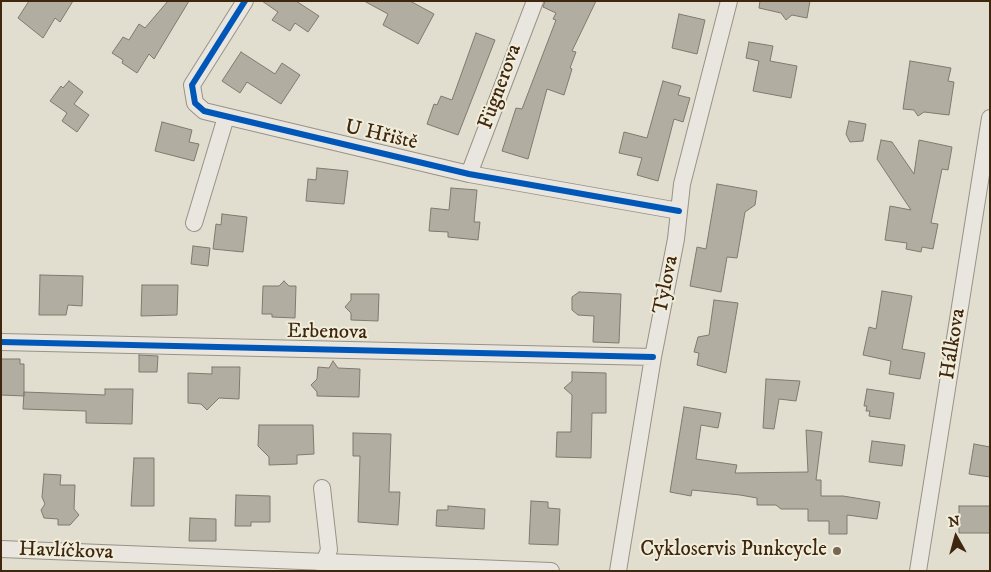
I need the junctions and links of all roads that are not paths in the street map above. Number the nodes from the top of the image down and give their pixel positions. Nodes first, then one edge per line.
1 (246, 1) edge
2 (535, 1) edge
3 (729, 1) edge
4 (226, 117) junction
5 (990, 118) edge
6 (469, 174) junction
7 (983, 209) edge
8 (679, 211) junction
9 (194, 223) dead end
10 (1, 342) edge
11 (653, 357) junction
12 (322, 488) dead end
13 (1, 549) edge
14 (324, 566) edge
15 (551, 571) edge
16 (618, 571) edge
17 (918, 571) edge

1 - 4 street, U Hřiště
2 - 6 street, Fügnerova
3 - 8 street, Tylova
4 - 6 street, U Hřiště
4 - 9 street
5 - 7 street, Hálkova
6 - 8 street, U Hřiště
7 - 17 street, Hálkova
8 - 11 street, Tylova
10 - 11 street, Erbenova
11 - 16 street, Tylova
12 - 14 street
13 - 14 street, Havlíčkova
14 - 15 street, Havlíčkova

